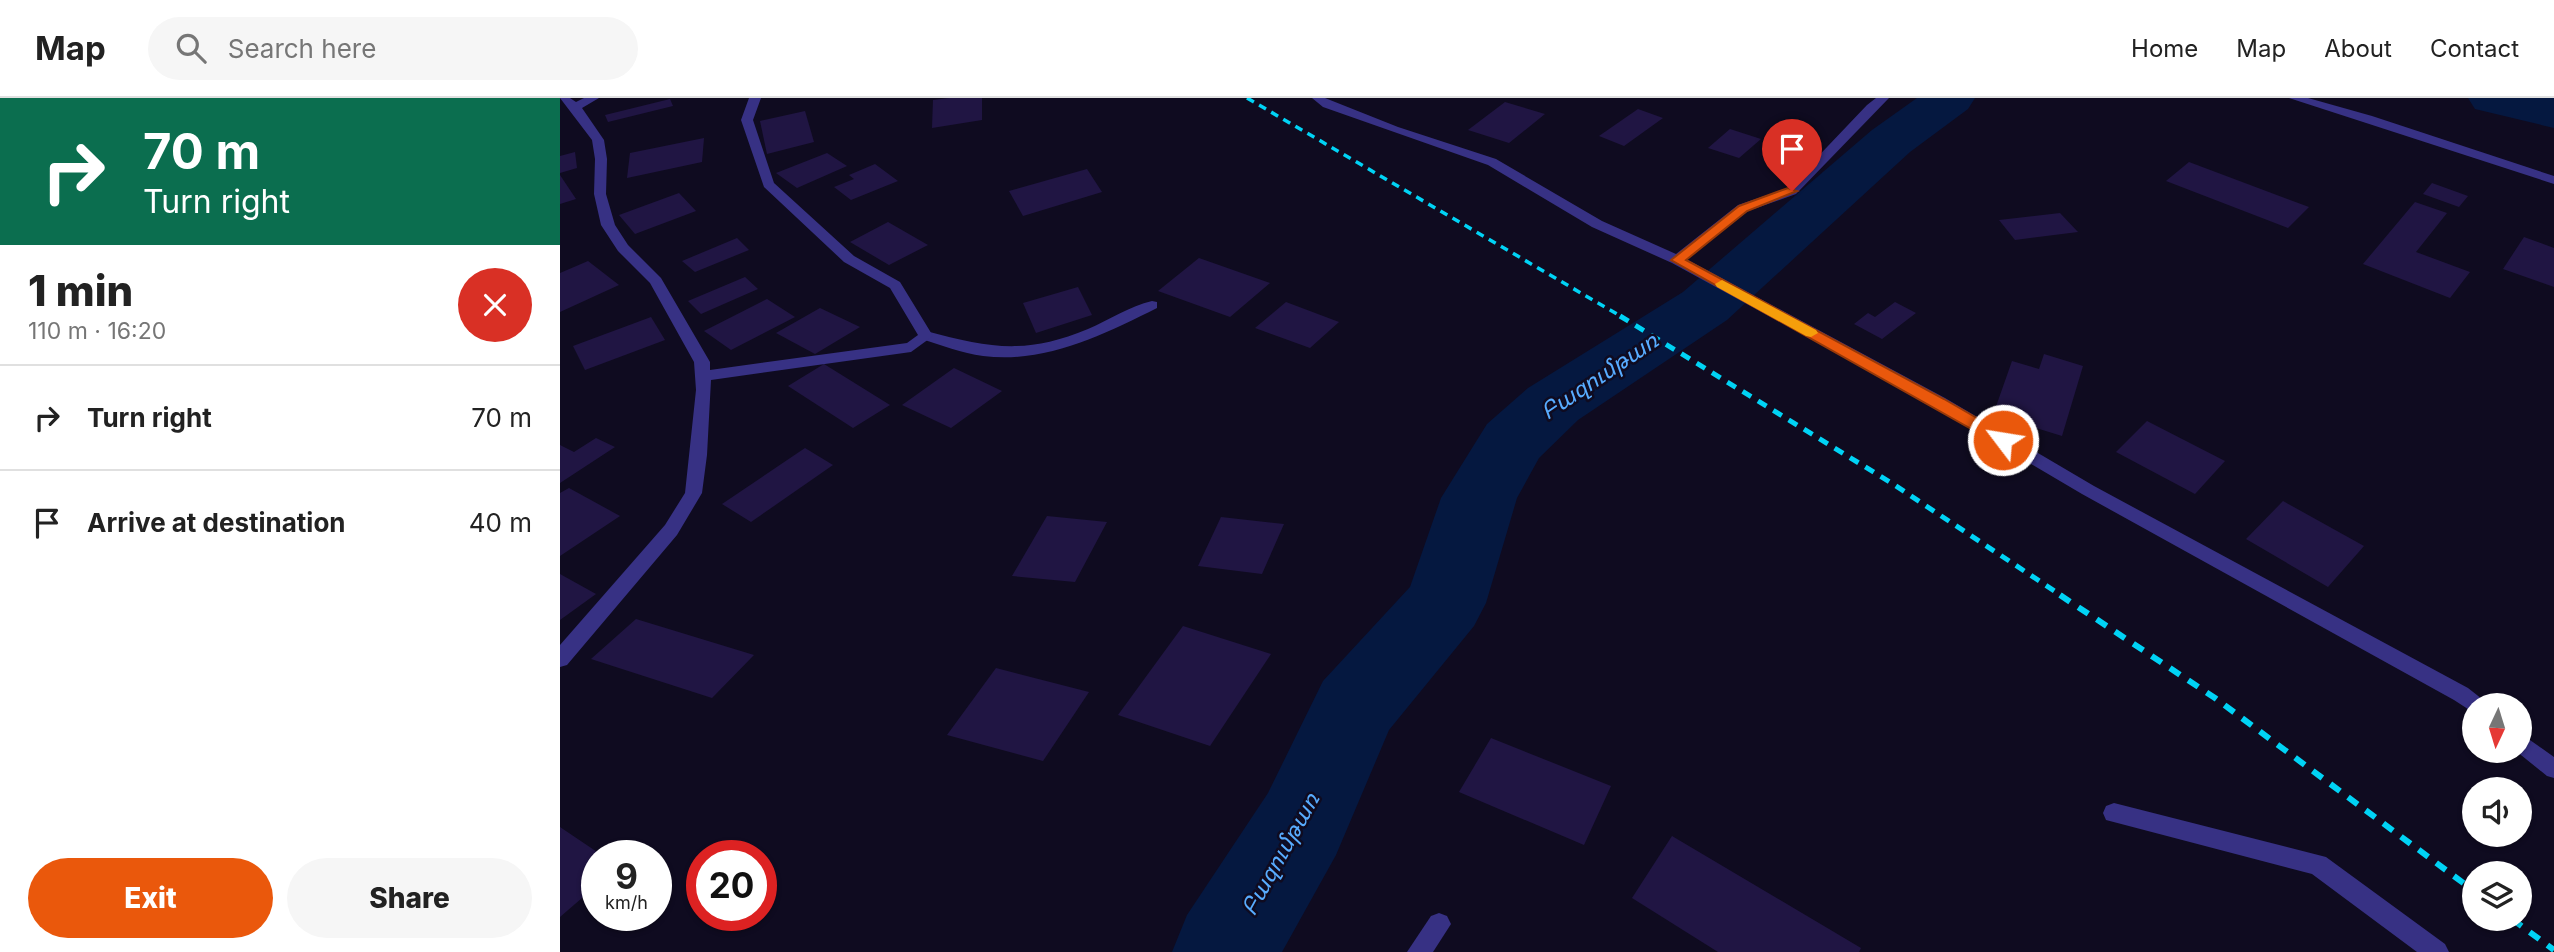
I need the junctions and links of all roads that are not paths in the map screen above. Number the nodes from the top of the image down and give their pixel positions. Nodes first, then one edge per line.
1 (593, 98) edge
2 (755, 98) edge
3 (1318, 98) edge
4 (1884, 98) edge
5 (2295, 98) edge
6 (569, 103) edge
7 (2554, 180) edge
8 (1677, 260) junction
9 (1152, 305) dead end
10 (926, 336) junction
11 (703, 376) junction
12 (560, 659) edge
13 (2462, 697) edge
14 (2532, 752) edge
15 (2554, 769) edge
16 (2114, 813) dead end
17 (1439, 924) dead end
18 (1419, 952) edge
19 (2437, 952) edge

1 - 6 street
2 - 10 street
3 - 8 street
4 - 8 street
5 - 7 street
6 - 11 street
8 - 13 street
9 - 10 street
10 - 11 street
11 - 12 street
14 - 15 street
16 - 19 street
17 - 18 street

